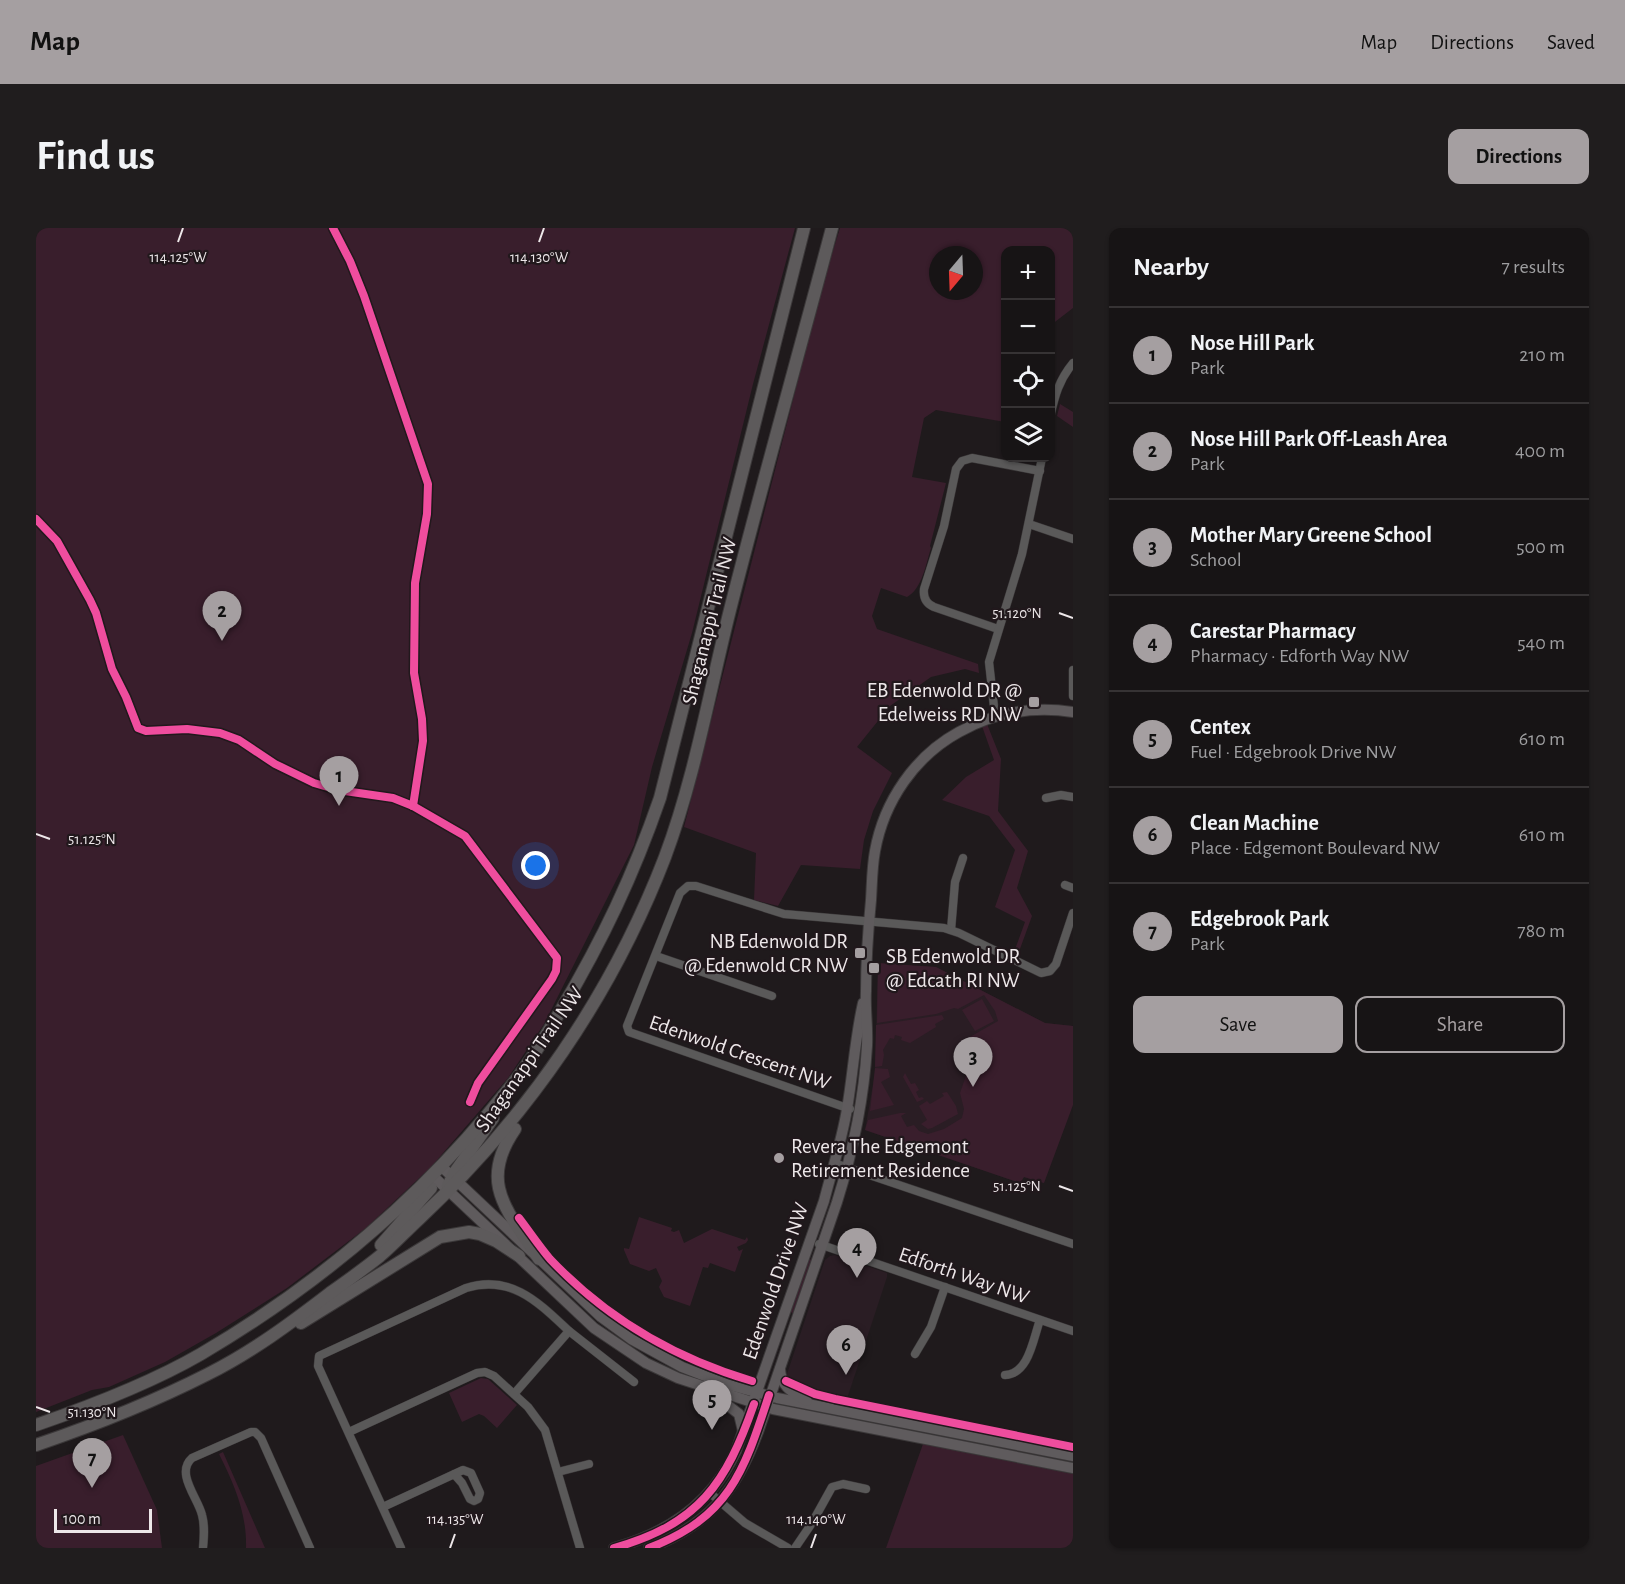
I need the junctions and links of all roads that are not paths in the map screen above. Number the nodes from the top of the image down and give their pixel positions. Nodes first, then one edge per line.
1 (804, 228) edge
2 (831, 228) edge
3 (1073, 363) edge
4 (1052, 408) edge
5 (1041, 462) edge
6 (1040, 471) junction
7 (1029, 524) junction
8 (1073, 539) edge
9 (998, 629) junction
10 (1073, 670) edge
11 (1073, 696) edge
12 (1073, 712) edge
13 (995, 716) junction
14 (1073, 797) edge
15 (1046, 798) dead end
16 (963, 858) dead end
17 (1073, 913) edge
18 (869, 922) junction
19 (951, 930) junction
20 (656, 956) junction
21 (866, 994) junction
22 (772, 996) dead end
23 (548, 1073) junction
24 (511, 1086) junction
25 (847, 1108) junction
26 (860, 1111) junction
27 (834, 1163) junction
28 (848, 1167) junction
29 (438, 1174) junction
30 (455, 1179) junction
31 (449, 1191) junction
32 (810, 1240) junction
33 (1073, 1244) edge
34 (822, 1245) junction
35 (519, 1256) junction
36 (540, 1259) junction
37 (358, 1272) junction
38 (945, 1287) junction
39 (1040, 1320) junction
40 (281, 1331) junction
41 (569, 1331) junction
42 (1073, 1331) edge
43 (915, 1354) dead end
44 (780, 1366) junction
45 (1005, 1376) dead end
46 (634, 1382) dead end
47 (706, 1389) junction
48 (758, 1392) junction
49 (514, 1394) junction
50 (769, 1395) junction
51 (754, 1404) junction
52 (814, 1404) junction
53 (765, 1407) junction
54 (36, 1425) edge
55 (349, 1432) junction
56 (743, 1435) junction
57 (36, 1445) edge
58 (1073, 1456) edge
59 (589, 1464) dead end
60 (1073, 1468) edge
61 (558, 1472) junction
62 (454, 1474) dead end
63 (866, 1489) dead end
64 (710, 1493) junction
65 (720, 1502) junction
66 (383, 1507) junction
67 (203, 1548) edge
68 (310, 1548) edge
69 (401, 1548) edge
70 (580, 1548) edge
71 (614, 1548) edge
72 (649, 1548) edge
73 (788, 1548) edge
74 (795, 1548) edge

1 - 24 main road, Shaganappi Trail NW
2 - 23 main road, Shaganappi Trail NW
3 - 4 street
5 - 6 street
6 - 7 street
6 - 9 street
7 - 8 street
7 - 9 street
9 - 13 street
10 - 11 street
12 - 13 street, Edenwold Drive NW
13 - 18 street, Edenwold Drive NW
14 - 15 street
16 - 19 street
17 - 19 street, Edenwold Crescent NW
18 - 19 street, Edenwold Crescent NW
18 - 20 street, Edenwold Crescent NW
18 - 21 street, Edenwold Drive NW
20 - 22 street
20 - 25 street, Edenwold Crescent NW
21 - 25 street, Edenwold Drive NW
21 - 26 street, Edenwold Drive NW
23 - 30 main road, Shaganappi Trail NW
23 - 36 main road
24 - 29 main road, Shaganappi Trail NW
24 - 30 main road
25 - 26 street, Edenwold Crescent NW
25 - 27 street, Edenwold Drive NW
26 - 28 street, Edenwold Drive NW
27 - 28 street
27 - 32 street, Edenwold Drive NW
28 - 33 street
28 - 34 street, Edenwold Drive NW
29 - 30 street
29 - 31 street
29 - 37 main road
29 - 54 main road, Shaganappi Trail NW
30 - 31 main road, Shaganappi Trail NW
30 - 36 street
31 - 35 street
31 - 37 main road, Shaganappi Trail NW
32 - 34 street, Edforth Way NW
32 - 48 street, Edenwold Drive NW
34 - 38 street, Edforth Way NW
34 - 44 street, Edenwold Drive NW
35 - 40 main road
35 - 47 street
36 - 48 street
37 - 40 main road, Shaganappi Trail NW
38 - 39 street, Edforth Way NW
38 - 43 street
39 - 42 street, Edforth Way NW
39 - 45 street
40 - 57 main road, Shaganappi Trail NW
41 - 46 street
41 - 49 street
41 - 55 street
44 - 50 street, Edenwold Drive NW
44 - 52 street
47 - 51 street
47 - 56 street
48 - 50 street
48 - 51 street, Edenwold Drive NW
49 - 55 street
49 - 61 street
50 - 52 street
50 - 53 street, Edenwold Drive NW
51 - 53 street
51 - 56 street, Edenwold Drive NW
52 - 58 street
53 - 60 street
53 - 65 street, Edenwold Drive NW
55 - 66 street
56 - 64 street, Edenwold Drive NW
59 - 61 street
61 - 70 street
62 - 66 street
63 - 74 street
64 - 65 street
64 - 71 street, Edenwold Drive NW
65 - 72 street, Edenwold Drive NW
65 - 73 street
66 - 69 street
67 - 68 street

